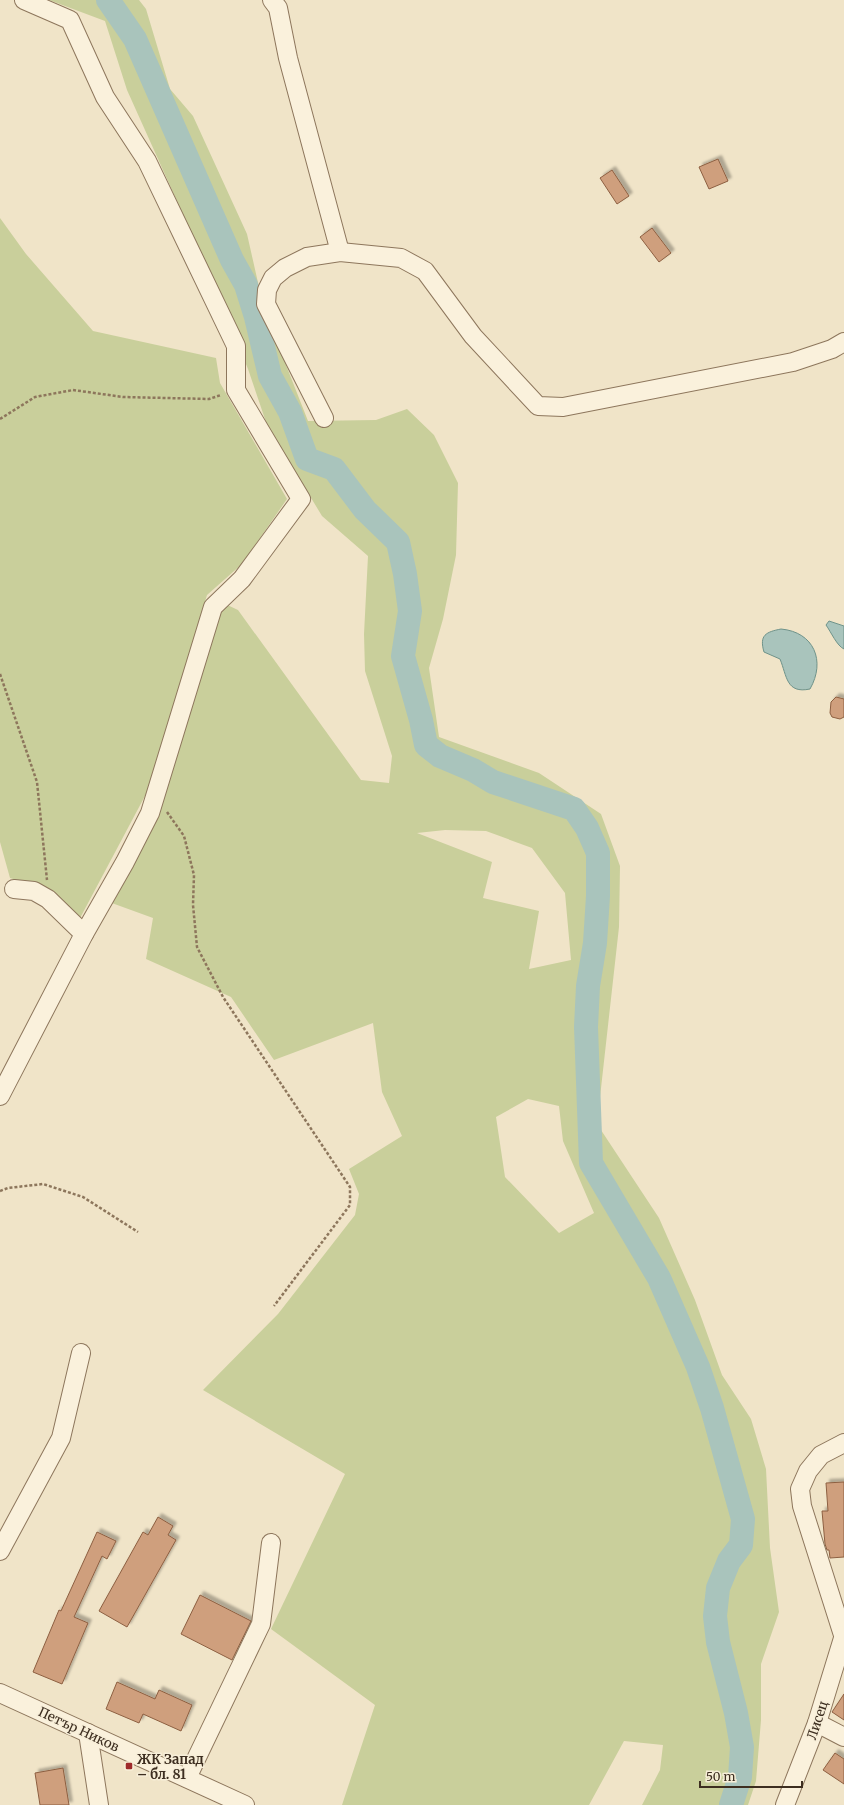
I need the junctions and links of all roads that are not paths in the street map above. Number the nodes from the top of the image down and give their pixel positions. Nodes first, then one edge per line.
1 (24, 0) edge
2 (272, 0) edge
3 (340, 252) junction
4 (844, 342) edge
5 (324, 418) dead end
6 (14, 889) dead end
7 (84, 934) junction
8 (0, 1096) edge
9 (81, 1353) dead end
10 (844, 1443) edge
11 (271, 1543) dead end
12 (0, 1551) edge
13 (843, 1635) edge
14 (0, 1693) edge
15 (817, 1723) junction
16 (88, 1733) junction
17 (844, 1738) edge
18 (187, 1778) junction
19 (98, 1805) edge
20 (245, 1805) edge
21 (785, 1805) edge

1 - 7 street
2 - 3 street
3 - 4 street
3 - 5 street
6 - 7 street
7 - 8 street
9 - 12 street
10 - 13 street
11 - 18 street
13 - 15 street, Лисец
14 - 16 street, Петър Ников
15 - 17 street
15 - 21 street, Лисец
16 - 18 street, Петър Ников
16 - 19 street
18 - 20 street, Петър Ников

